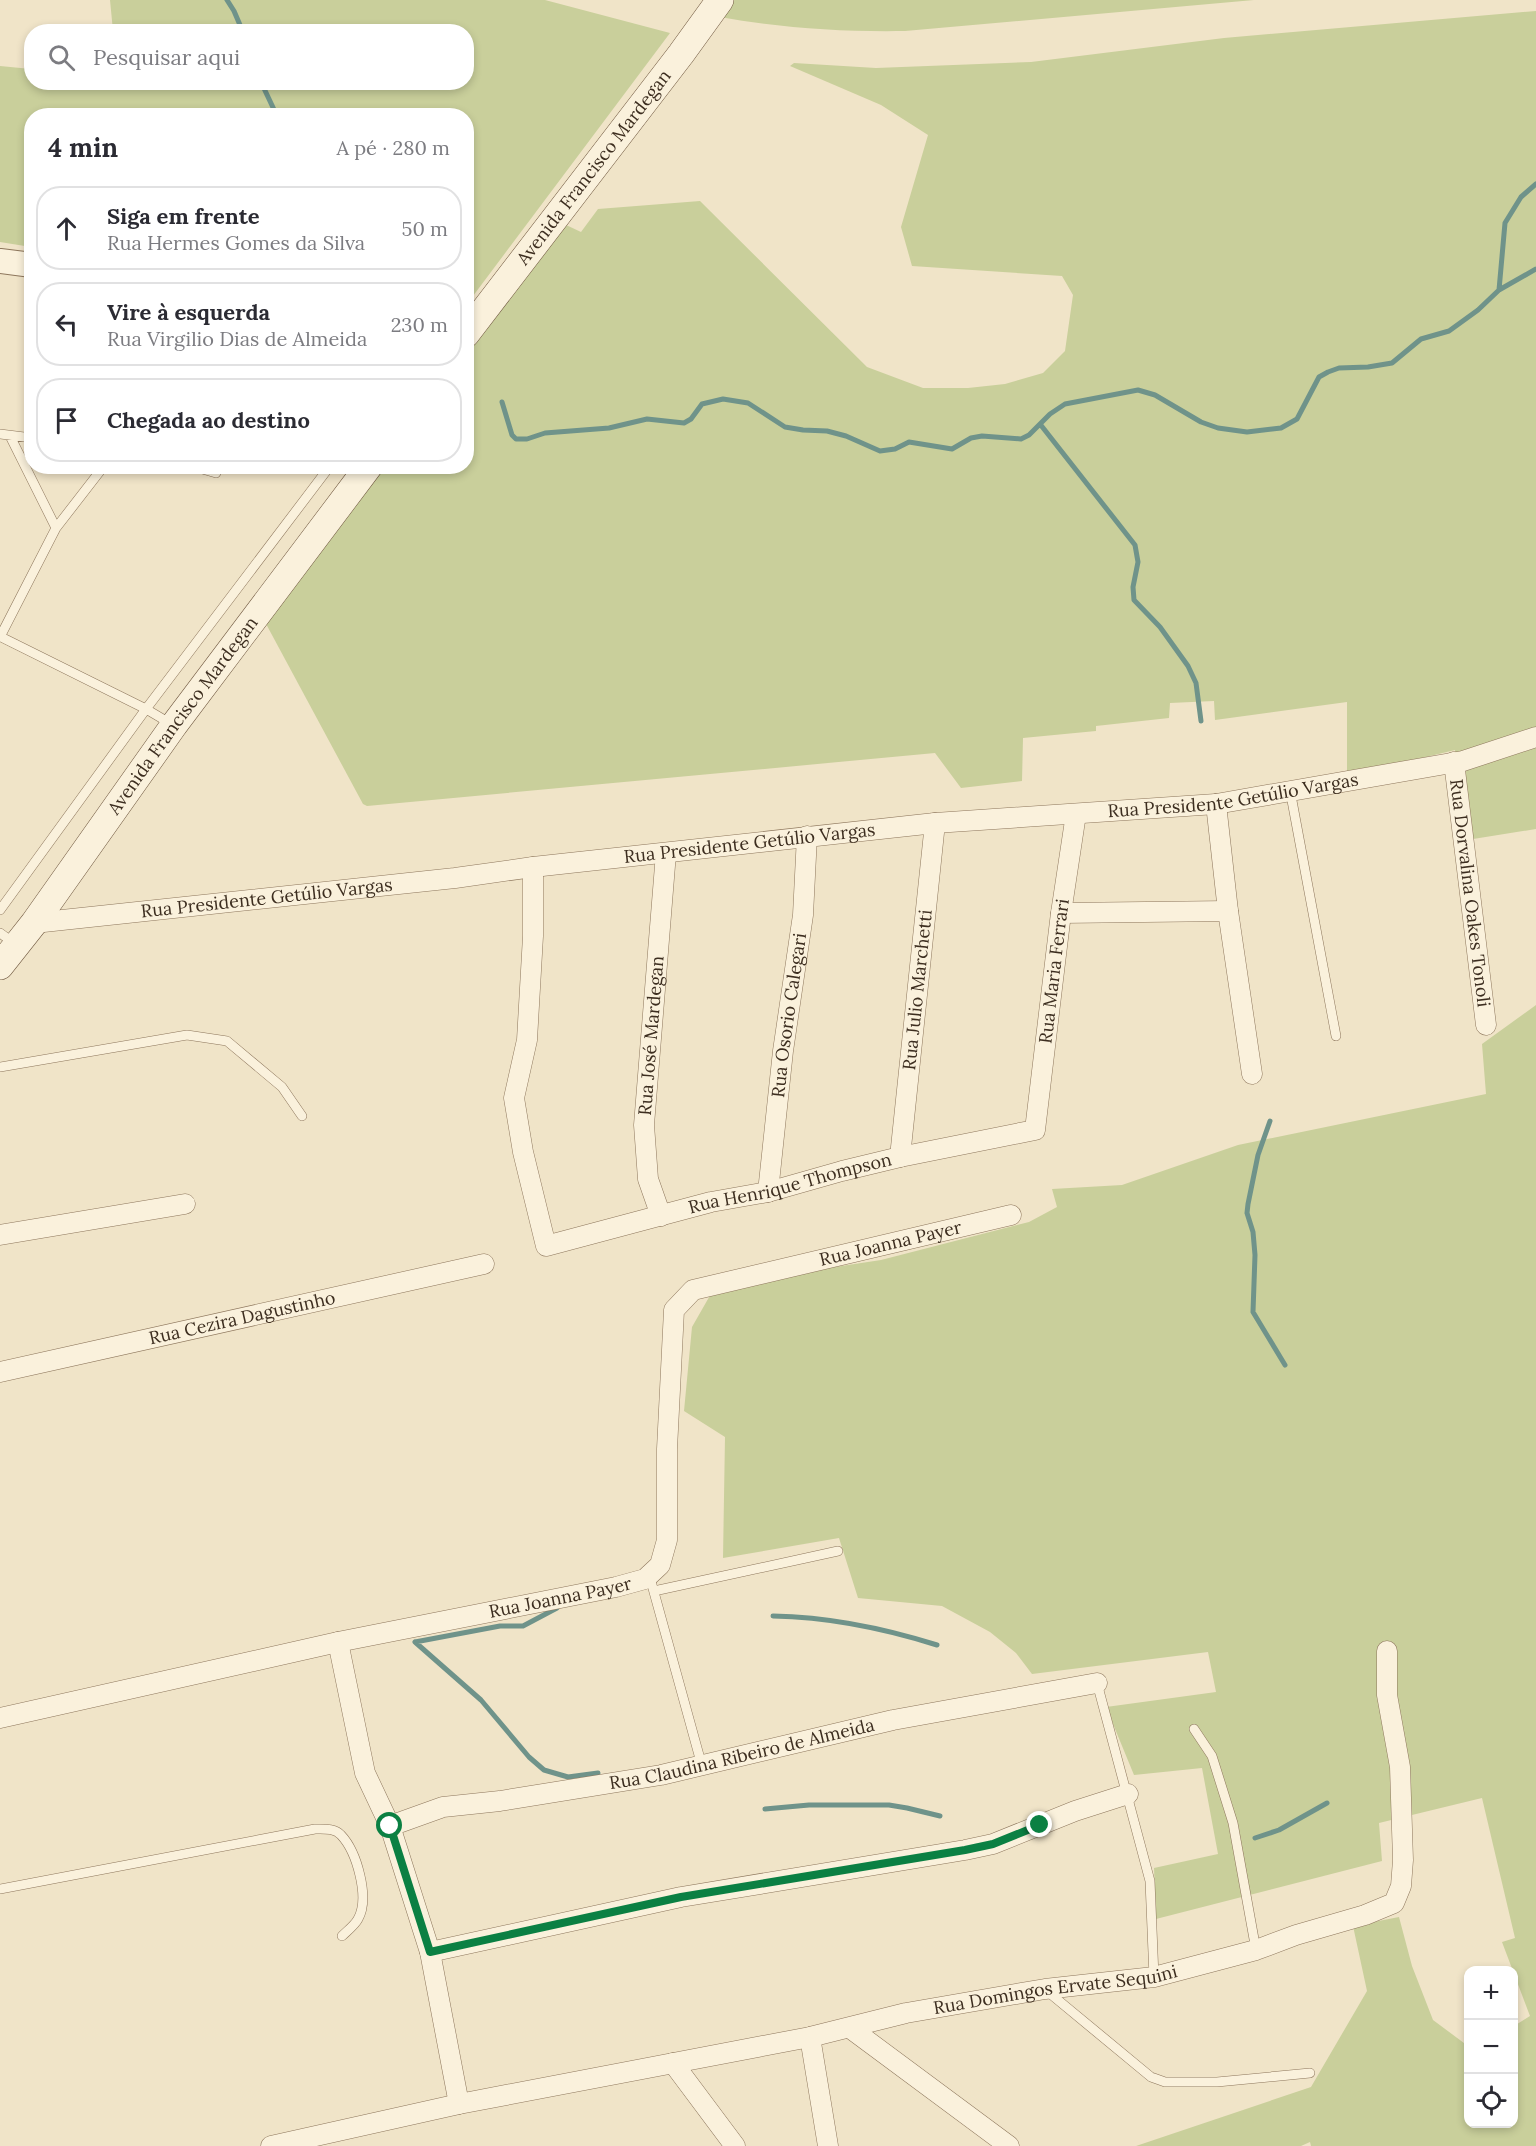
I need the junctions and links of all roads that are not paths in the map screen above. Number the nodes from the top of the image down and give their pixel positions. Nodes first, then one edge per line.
1 (720, 0) edge
2 (0, 261) edge
3 (24, 264) edge
4 (474, 324) edge
5 (0, 434) edge
6 (10, 436) junction
7 (24, 437) edge
8 (24, 464) edge
9 (29, 474) edge
10 (98, 474) edge
11 (324, 474) edge
12 (363, 474) edge
13 (56, 528) junction
14 (1, 637) edge
15 (146, 709) junction
16 (174, 725) junction
17 (1536, 736) edge
18 (1459, 761) junction
19 (1290, 790) junction
20 (1216, 804) junction
21 (1076, 814) junction
22 (934, 823) junction
23 (807, 836) junction
24 (666, 853) junction
25 (534, 867) junction
26 (0, 910) edge
27 (1228, 911) junction
28 (1061, 913) junction
29 (34, 923) junction
30 (8, 939) edge
31 (0, 966) edge
32 (1486, 1025) dead end
33 (1336, 1036) dead end
34 (0, 1067) edge
35 (1252, 1074) dead end
36 (302, 1116) dead end
37 (1035, 1130) joint
38 (900, 1157) junction
39 (768, 1192) junction
40 (185, 1204) dead end
41 (1011, 1215) dead end
42 (661, 1216) junction
43 (0, 1235) edge
44 (484, 1264) dead end
45 (0, 1372) edge
46 (838, 1551) dead end
47 (652, 1582) junction
48 (338, 1642) junction
49 (1387, 1651) dead end
50 (1096, 1683) joint
51 (0, 1718) edge
52 (1194, 1729) dead end
53 (702, 1766) junction
54 (1128, 1794) junction
55 (390, 1826) junction
56 (0, 1889) edge
57 (342, 1936) dead end
58 (1256, 1950) junction
59 (430, 1952) junction
60 (1154, 1977) junction
61 (1045, 1989) junction
62 (850, 2028) junction
63 (810, 2037) junction
64 (674, 2063) junction
65 (1310, 2073) dead end
66 (459, 2104) junction
67 (271, 2146) edge
68 (735, 2146) edge
69 (828, 2146) edge
70 (1009, 2146) edge

1 - 4 main road, Avenida Francisco Mardegan
2 - 3 street
5 - 6 lane
6 - 7 lane
6 - 8 lane
9 - 13 lane
10 - 13 lane
11 - 15 lane
12 - 16 main road, Avenida Francisco Mardegan
13 - 14 lane
14 - 15 lane
15 - 16 lane
15 - 26 lane
16 - 29 main road, Avenida Francisco Mardegan
17 - 18 street, Rua Presidente Getúlio Vargas
18 - 19 street, Rua Presidente Getúlio Vargas
18 - 32 street, Rua Dorvalina Oakes Tonoli
19 - 20 street, Rua Presidente Getúlio Vargas
19 - 33 lane
20 - 21 street, Rua Presidente Getúlio Vargas
20 - 27 street
21 - 22 street, Rua Presidente Getúlio Vargas
21 - 28 street, Rua Maria Ferrari
22 - 23 street, Rua Presidente Getúlio Vargas
22 - 38 street, Rua Julio Marchetti
23 - 24 street, Rua Presidente Getúlio Vargas
23 - 39 street, Rua Osorio Calegari
24 - 25 street, Rua Presidente Getúlio Vargas
24 - 42 street, Rua José Mardegan
25 - 29 street, Rua Presidente Getúlio Vargas
25 - 42 street, Rua Henrique Thompson
27 - 28 street
27 - 35 street
28 - 37 street, Rua Maria Ferrari
29 - 30 main road, Avenida Francisco Mardegan
30 - 31 main road, Avenida Francisco Mardegan
34 - 36 lane
37 - 38 street, Rua Henrique Thompson
38 - 39 street, Rua Henrique Thompson
39 - 42 street, Rua Henrique Thompson
40 - 43 street
41 - 47 street, Rua Joanna Payer
44 - 45 street, Rua Cezira Dagustinho
46 - 47 lane
47 - 48 street, Rua Joanna Payer
47 - 53 lane
48 - 51 street, Rua Joanna Payer
48 - 55 street
49 - 58 street, Rua Domingos Ervate Sequini
50 - 53 street, Rua Claudina Ribeiro de Almeida
50 - 54 lane
52 - 58 lane
53 - 55 street, Rua Claudina Ribeiro de Almeida
54 - 59 street
54 - 60 lane
55 - 59 street
56 - 57 lane
58 - 60 street, Rua Domingos Ervate Sequini
59 - 66 street
60 - 61 street, Rua Domingos Ervate Sequini
61 - 62 street, Rua Domingos Ervate Sequini
61 - 65 lane
62 - 63 street, Rua Domingos Ervate Sequini
62 - 70 street
63 - 64 street, Rua Domingos Ervate Sequini
63 - 69 street
64 - 66 street, Rua Domingos Ervate Sequini
64 - 68 street
66 - 67 street, Rua Domingos Ervate Sequini

